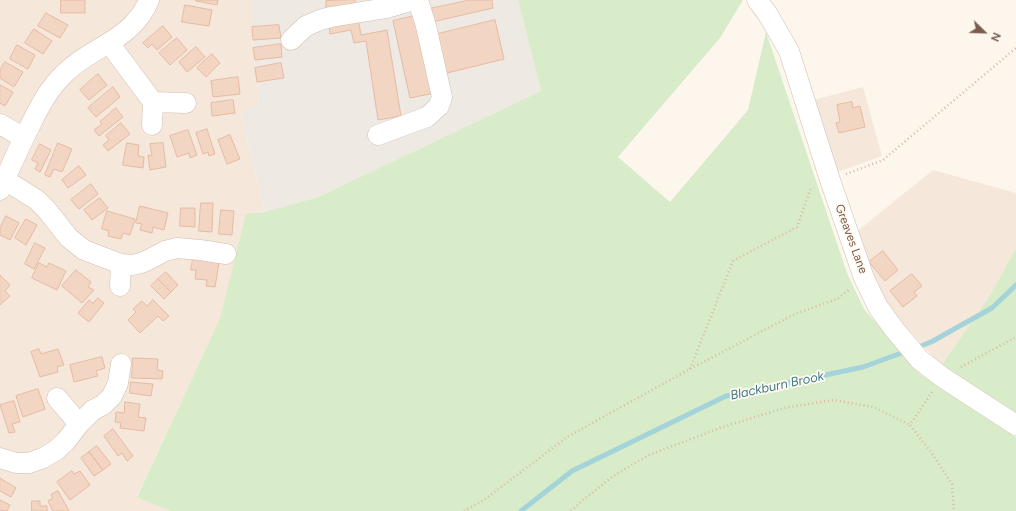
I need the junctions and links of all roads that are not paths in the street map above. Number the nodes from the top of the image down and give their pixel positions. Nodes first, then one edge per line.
1 (149, 0) edge
2 (414, 0) edge
3 (418, 0) edge
4 (758, 0) edge
5 (291, 40) dead end
6 (109, 43) junction
7 (153, 102) junction
8 (186, 103) dead end
9 (0, 124) edge
10 (152, 125) dead end
11 (378, 135) dead end
12 (24, 138) junction
13 (2, 185) edge
14 (226, 254) dead end
15 (121, 264) junction
16 (120, 286) dead end
17 (121, 364) dead end
18 (57, 398) dead end
19 (79, 424) junction
20 (1016, 425) edge
21 (0, 458) edge

1 - 6 street
2 - 5 street
3 - 11 street
4 - 20 street, Greaves Lane
6 - 7 street
6 - 12 street
7 - 8 street
7 - 10 street
9 - 12 street
12 - 13 street
13 - 15 street
14 - 15 street
15 - 16 street
17 - 19 street
18 - 19 street
19 - 21 street

